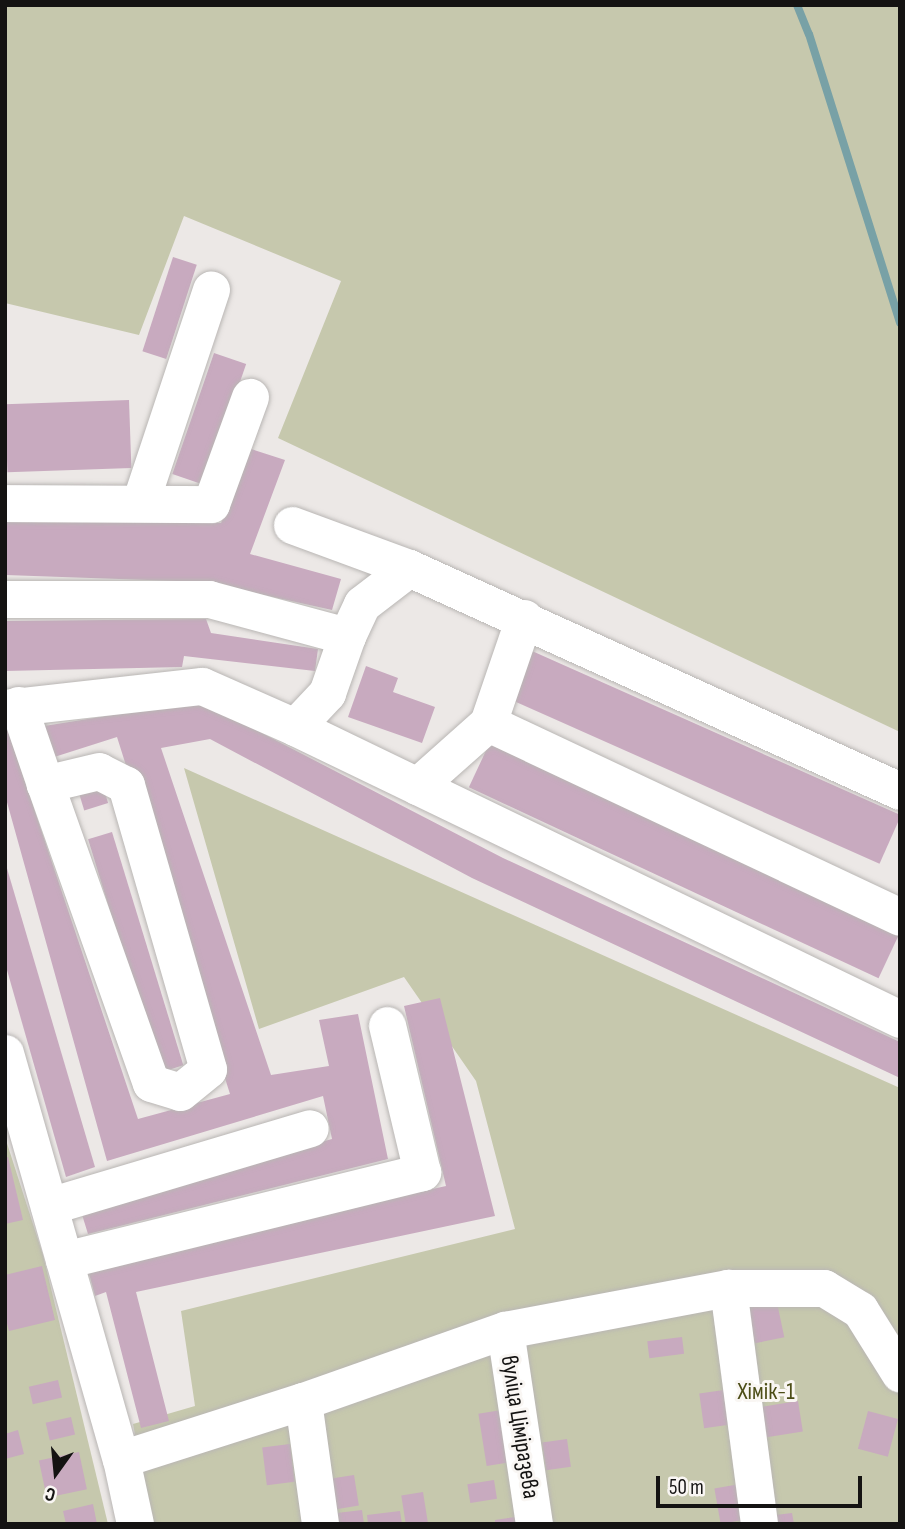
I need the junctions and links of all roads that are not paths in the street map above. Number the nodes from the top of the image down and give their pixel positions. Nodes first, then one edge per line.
1 (211, 289) dead end
2 (250, 397) dead end
3 (5, 503) edge
4 (140, 503) junction
5 (292, 525) dead end
6 (409, 568) junction
7 (5, 599) edge
8 (524, 618) junction
9 (346, 636) junction
10 (11, 706) edge
11 (488, 723) junction
12 (295, 727) junction
13 (45, 784) junction
14 (417, 786) junction
15 (900, 791) edge
16 (900, 917) edge
17 (900, 1019) edge
18 (387, 1025) dead end
19 (5, 1053) edge
20 (310, 1128) dead end
21 (49, 1206) junction
22 (64, 1260) junction
23 (728, 1288) junction
24 (505, 1330) junction
25 (900, 1374) edge
26 (303, 1401) junction
27 (121, 1458) junction
28 (135, 1524) edge
29 (320, 1524) edge
30 (534, 1524) edge
31 (759, 1524) edge

1 - 4 street
2 - 4 street
3 - 4 street
5 - 6 street
6 - 8 street
6 - 9 street
7 - 9 street
8 - 11 street
8 - 15 street
9 - 12 street
10 - 12 street
10 - 13 street
11 - 14 street
11 - 16 street
12 - 14 street
13 - 13 street
14 - 17 street
18 - 22 street
19 - 21 street
20 - 21 street
21 - 22 street
22 - 27 street
23 - 24 street
23 - 25 street
23 - 31 street
24 - 26 street
24 - 30 street, вуліца Ціміразева
26 - 27 street
26 - 29 street
27 - 28 street

